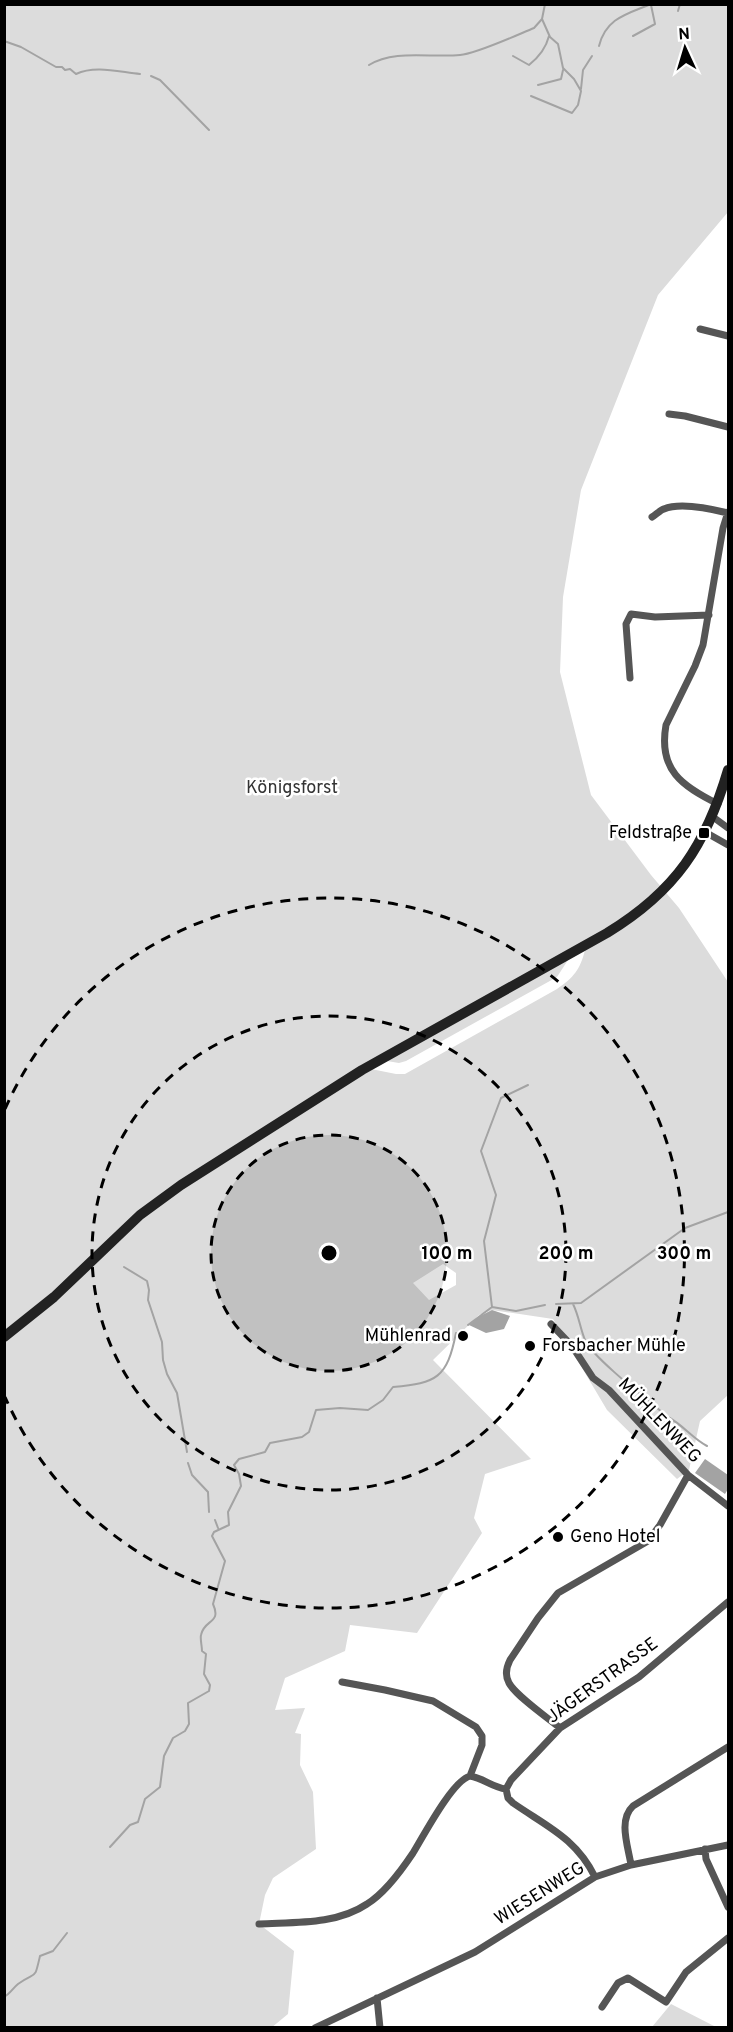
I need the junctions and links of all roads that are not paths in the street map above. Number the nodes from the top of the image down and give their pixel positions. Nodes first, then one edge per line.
1 (700, 329) dead end
2 (729, 336) edge
3 (669, 414) dead end
4 (729, 427) edge
5 (728, 513) edge
6 (652, 517) dead end
7 (709, 615) junction
8 (630, 678) dead end
9 (729, 770) edge
10 (718, 804) junction
11 (713, 817) junction
12 (729, 828) edge
13 (705, 832) junction
14 (728, 840) edge
15 (551, 1324) dead end
16 (4, 1337) edge
17 (688, 1475) junction
18 (729, 1506) edge
19 (729, 1602) edge
20 (342, 1682) dead end
21 (560, 1728) junction
22 (729, 1748) edge
23 (470, 1776) junction
24 (506, 1789) junction
25 (729, 1845) edge
26 (705, 1849) junction
27 (631, 1865) junction
28 (595, 1877) junction
29 (729, 1907) edge
30 (259, 1924) dead end
31 (729, 1938) edge
32 (377, 1998) junction
33 (602, 2007) dead end
34 (315, 2028) edge
35 (380, 2028) edge

1 - 2 street
3 - 4 street
5 - 6 street
5 - 7 street
7 - 8 street
7 - 10 street
9 - 10 main road
10 - 11 main road
11 - 12 street
11 - 13 main road
13 - 14 street
13 - 16 main road
15 - 17 street, MÜHLENWEG
17 - 18 street, MÜHLENWEG
17 - 21 street
19 - 21 street, JÄGERSTRASSE
20 - 23 street
21 - 24 street, JÄGERSTRASSE
22 - 27 street
23 - 24 street
23 - 30 street
24 - 28 street
25 - 26 street, WIESENWEG
26 - 27 street, WIESENWEG
26 - 29 street
27 - 28 street, WIESENWEG
28 - 32 street, WIESENWEG
31 - 33 street
32 - 34 street, WIESENWEG
32 - 35 street

